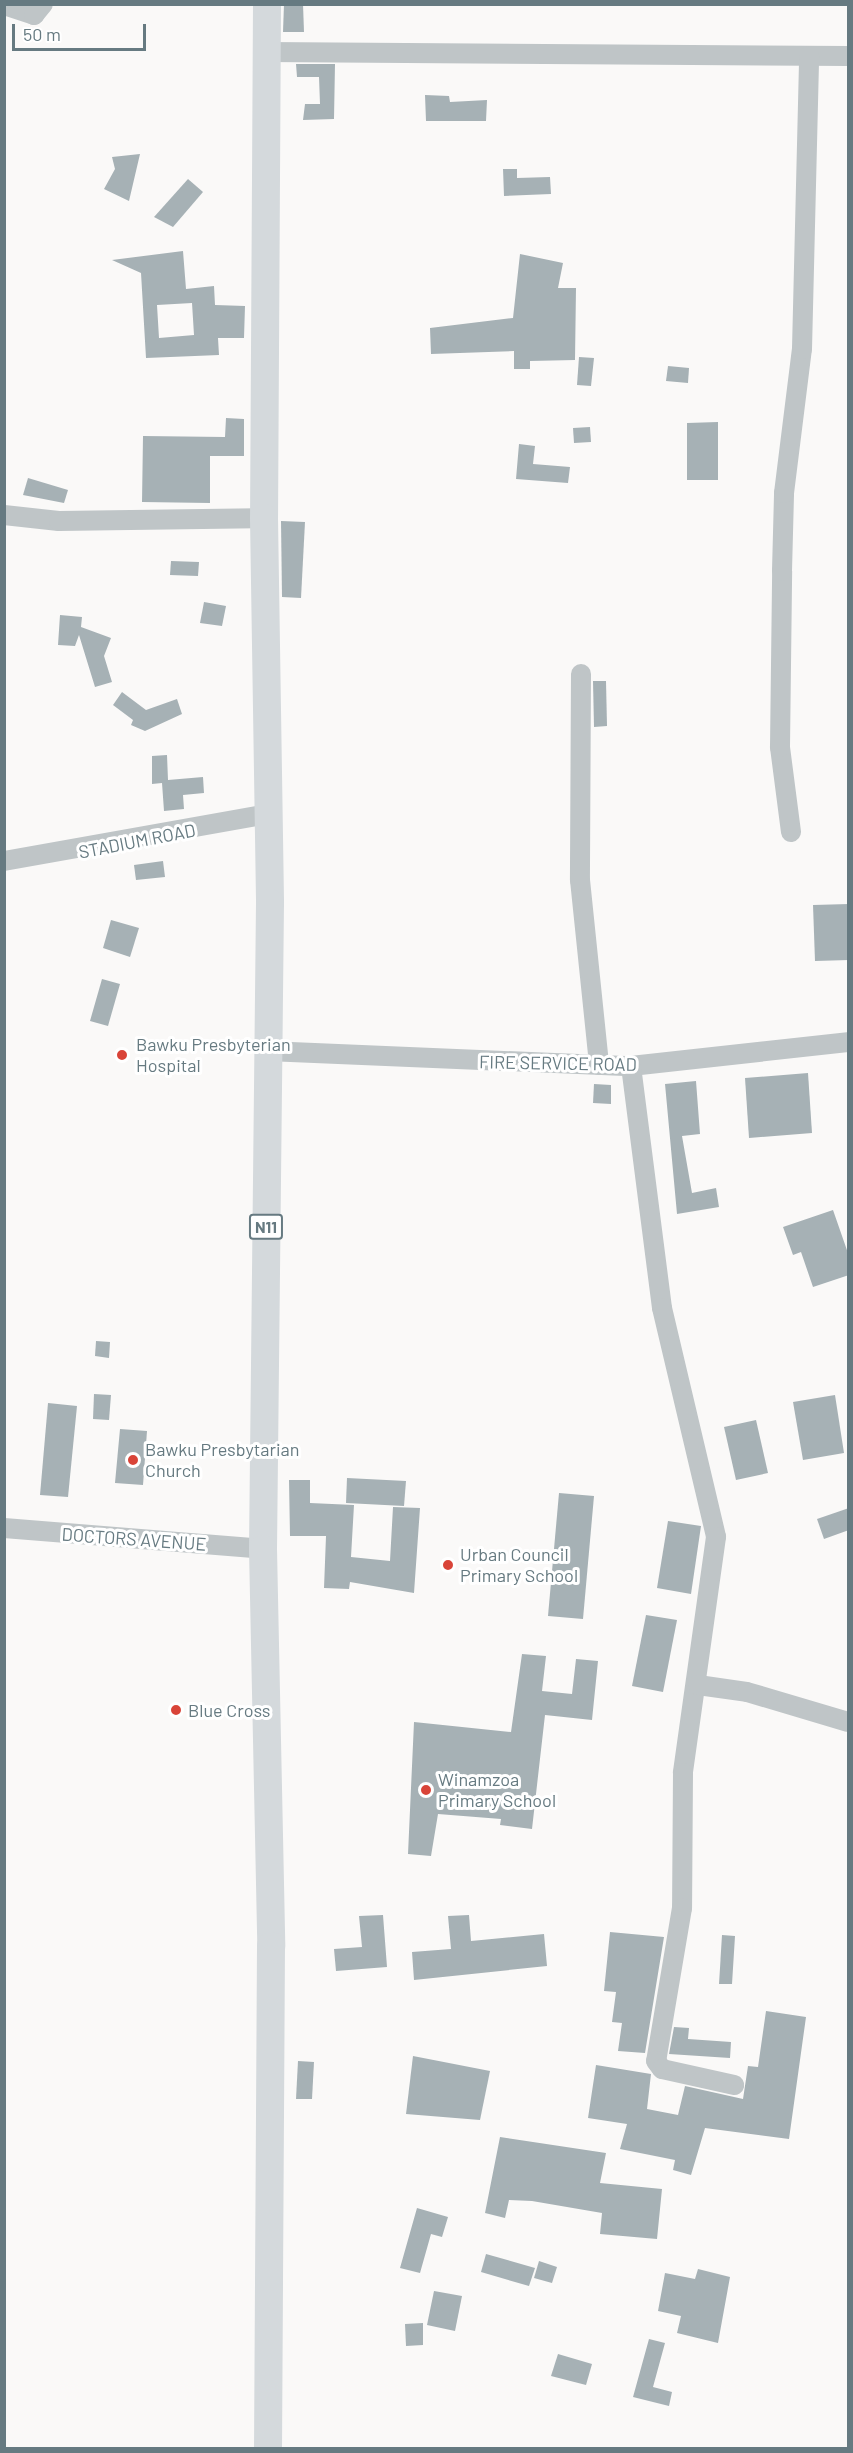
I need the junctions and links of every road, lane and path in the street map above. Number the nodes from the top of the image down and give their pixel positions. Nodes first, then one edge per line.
1 (43, 4) edge
2 (267, 4) edge
3 (4, 5) edge
4 (266, 52) junction
5 (809, 56) junction
6 (849, 56) edge
7 (4, 515) edge
8 (264, 518) junction
9 (581, 674) dead end
10 (269, 814) junction
11 (791, 832) dead end
12 (4, 861) edge
13 (849, 1042) edge
14 (267, 1051) junction
15 (599, 1065) junction
16 (632, 1066) junction
17 (4, 1528) edge
18 (263, 1549) junction
19 (698, 1685) junction
20 (849, 1722) edge
21 (734, 2085) dead end
22 (268, 2448) edge

1 - 3 street
2 - 4 highway, N11
4 - 5 street
4 - 8 highway, N11
5 - 6 street
5 - 11 street
7 - 8 street
8 - 10 highway, N11
9 - 15 street
10 - 12 street, STADIUM ROAD
10 - 14 highway, N11
13 - 16 street, FIRE SERVICE ROAD
14 - 15 street, FIRE SERVICE ROAD
14 - 18 highway, N11
15 - 16 street, FIRE SERVICE ROAD
16 - 19 street
17 - 18 street, DOCTORS AVENUE
18 - 22 highway, N11
19 - 20 street
19 - 21 street

